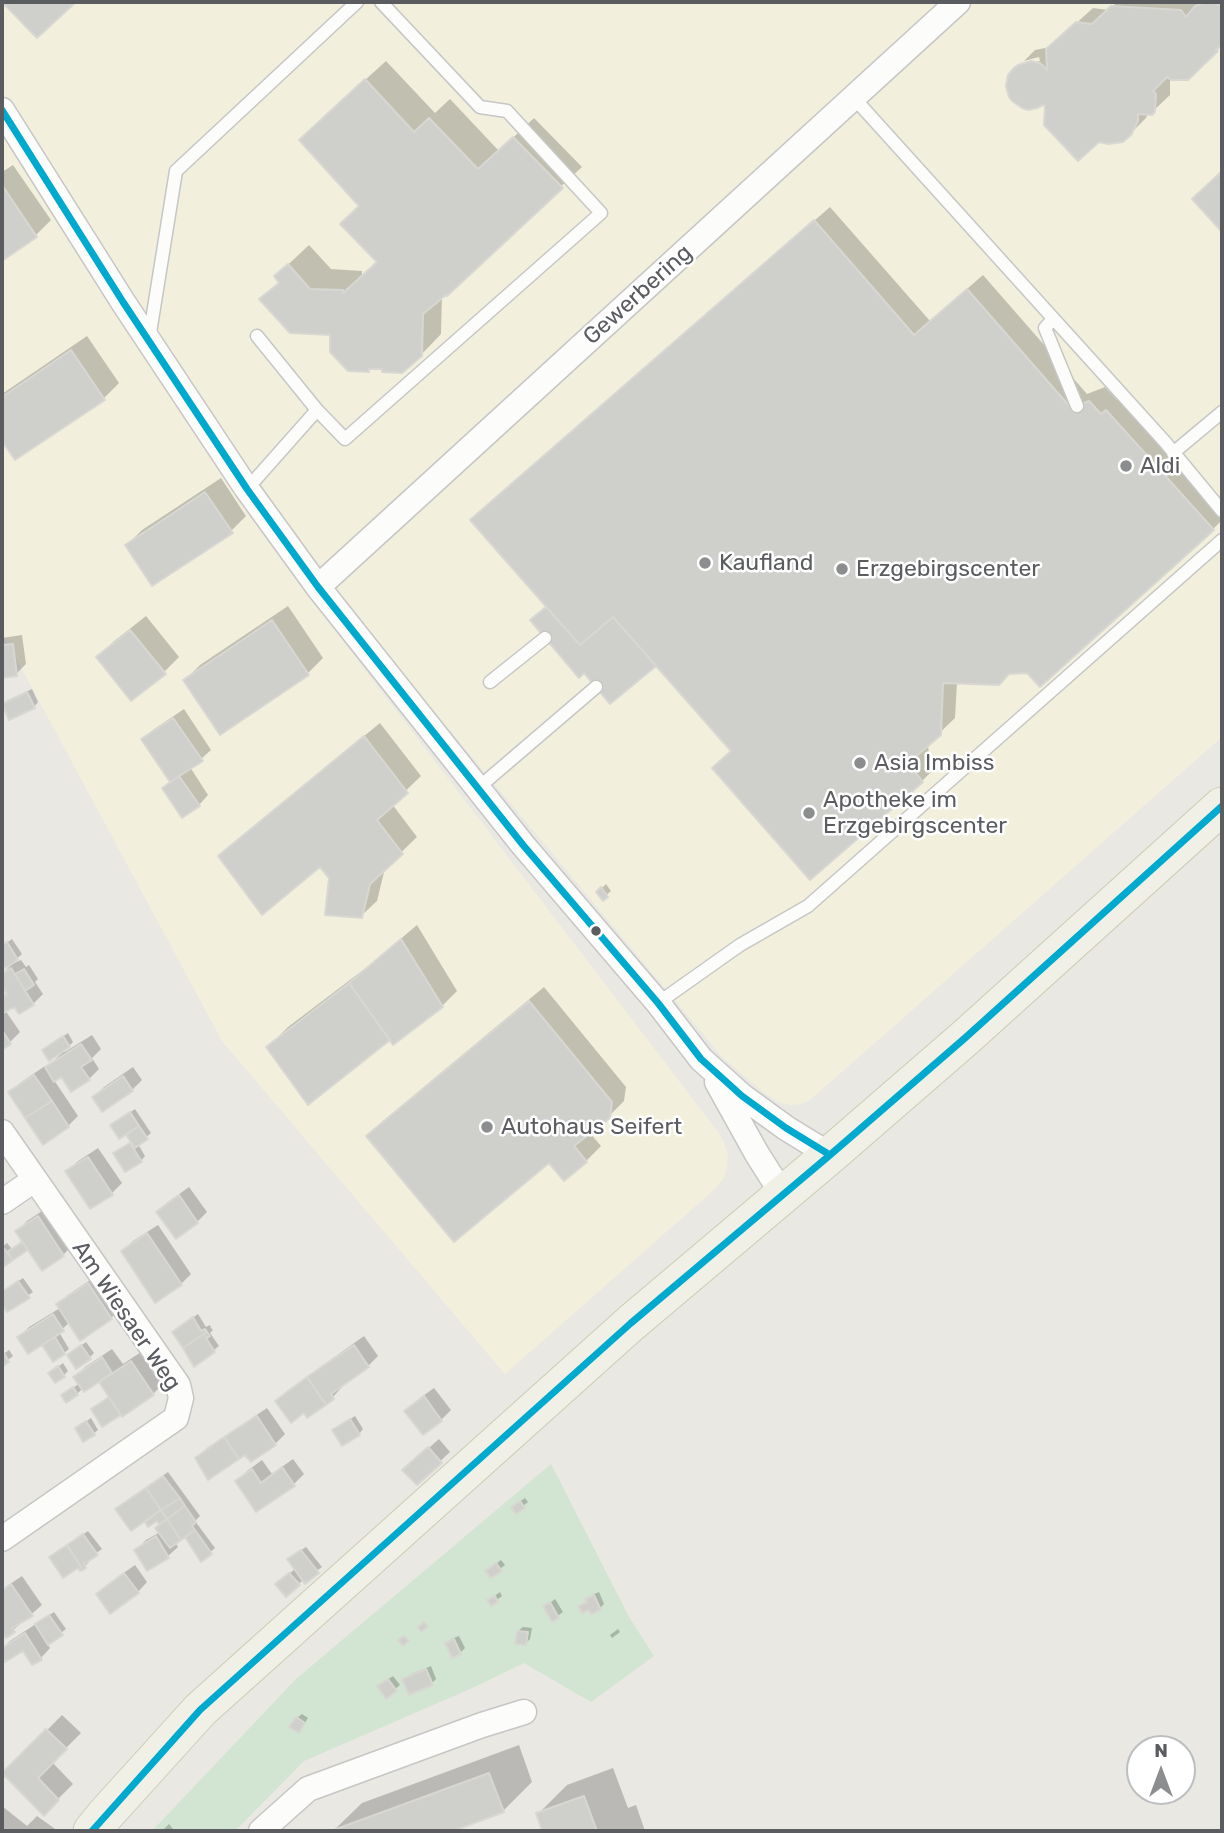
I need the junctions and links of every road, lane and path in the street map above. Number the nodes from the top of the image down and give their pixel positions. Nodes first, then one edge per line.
1 (357, 2) edge
2 (381, 2) edge
3 (958, 2) edge
4 (854, 97) junction
5 (2, 110) edge
6 (1054, 319) junction
7 (257, 336) dead end
8 (149, 340) junction
9 (1077, 406) dead end
10 (317, 410) junction
11 (1222, 412) edge
12 (1173, 453) junction
13 (247, 489) junction
14 (1222, 511) edge
15 (1222, 540) edge
16 (318, 587) junction
17 (545, 638) dead end
18 (490, 682) dead end
19 (596, 687) dead end
20 (478, 788) junction
21 (1222, 806) edge
22 (658, 1003) junction
23 (710, 1070) junction
24 (2, 1132) edge
25 (830, 1155) junction
26 (34, 1180) junction
27 (783, 1195) junction
28 (2, 1202) edge
29 (2, 1539) edge
30 (524, 1712) dead end
31 (92, 1831) edge
32 (261, 1831) edge

1 - 8 lane
2 - 10 lane
3 - 4 street, Gewerbering
4 - 6 lane
4 - 16 street, Gewerbering
5 - 8 street
6 - 9 lane
6 - 12 lane
7 - 10 lane
8 - 13 street
10 - 13 lane
11 - 12 lane
12 - 14 lane
13 - 16 street
15 - 22 lane
16 - 20 street
17 - 18 lane
19 - 20 lane
20 - 22 street
21 - 25 main road
22 - 23 street
23 - 25 street
23 - 27 street
24 - 26 street, Am Wiesaer Weg
25 - 27 main road
26 - 28 street
26 - 29 street, Am Wiesaer Weg
27 - 31 main road
30 - 32 street

